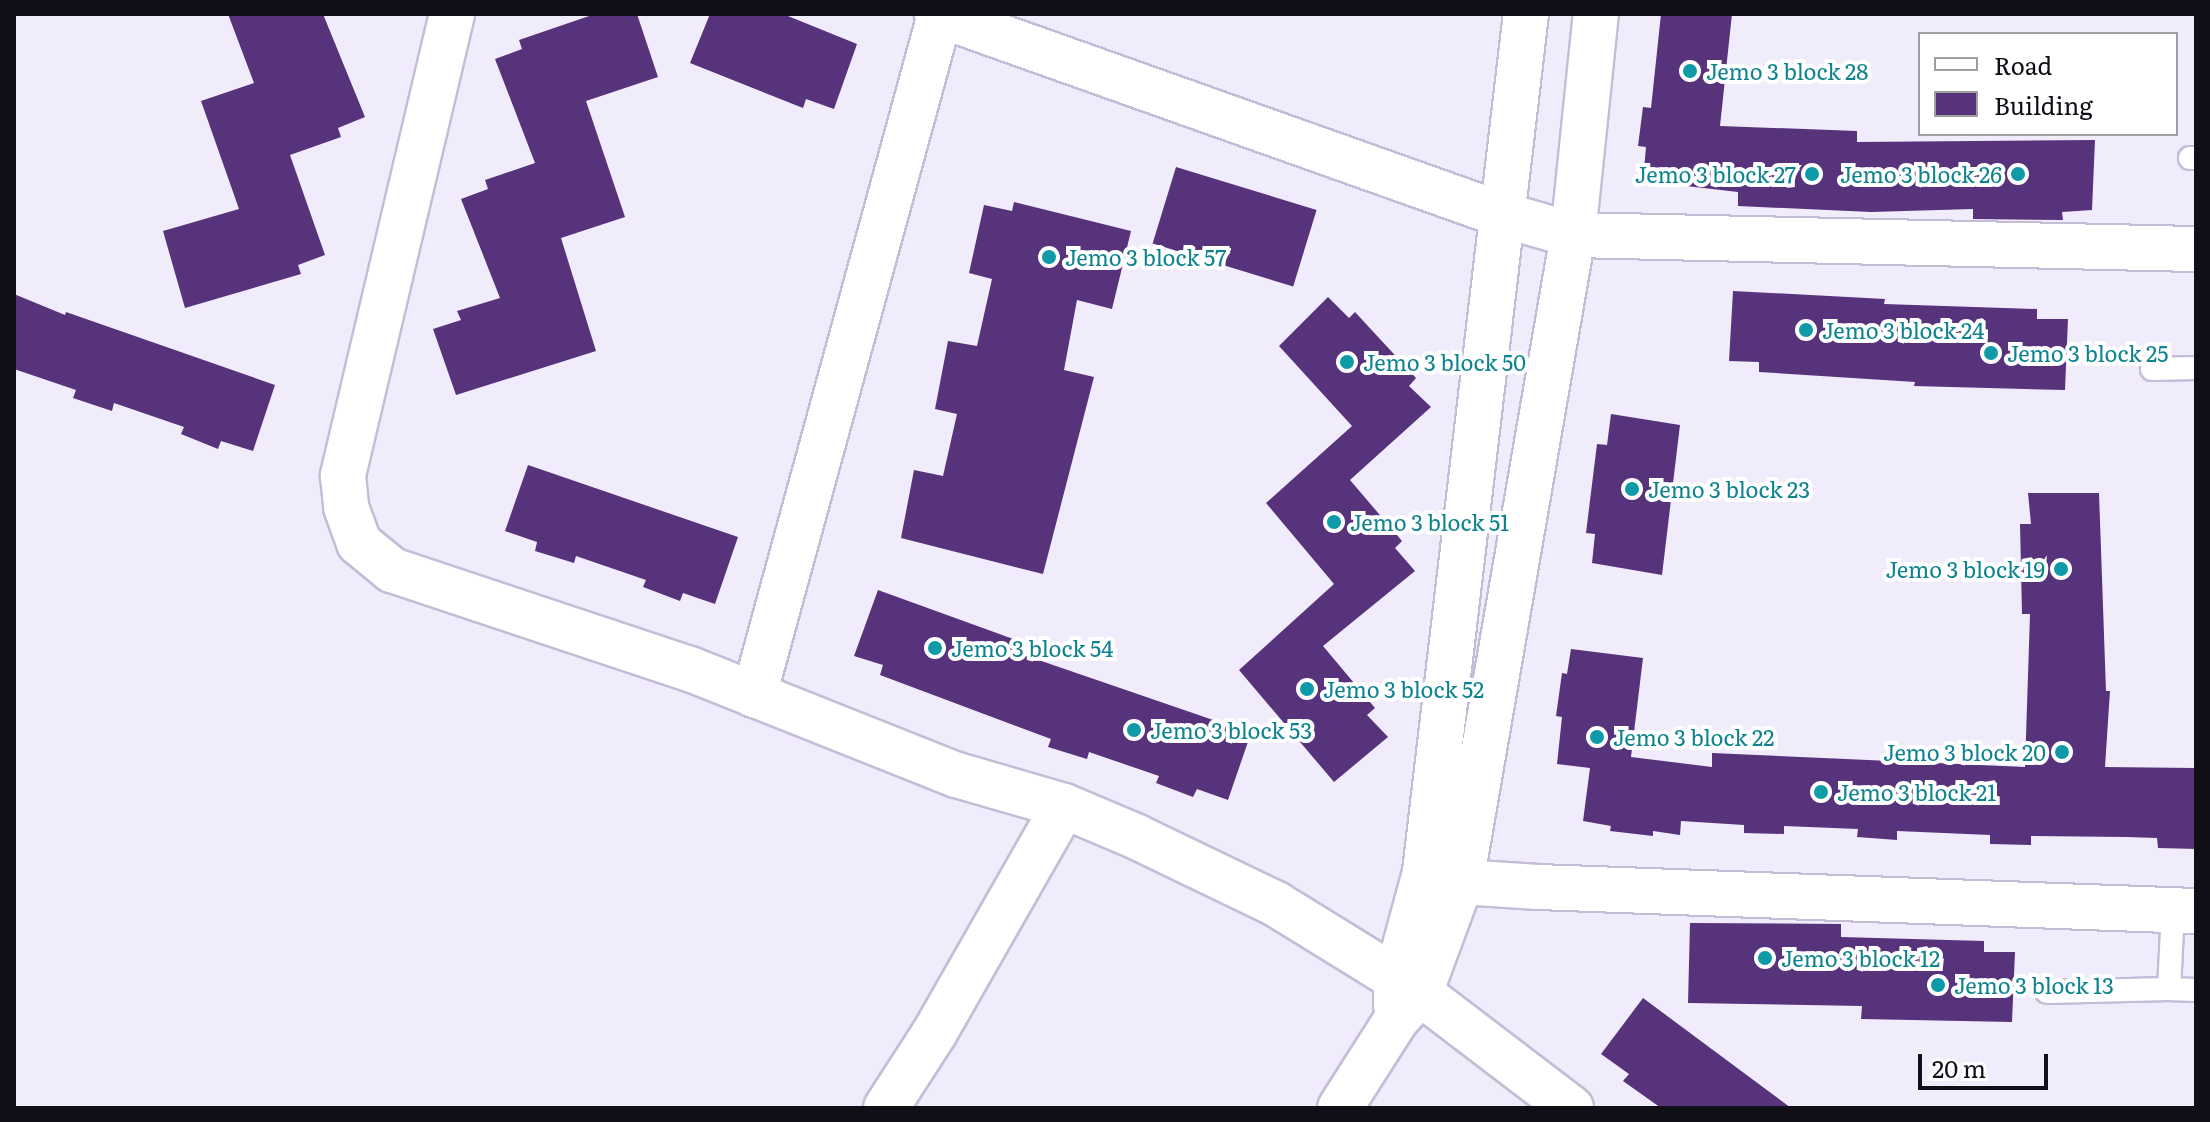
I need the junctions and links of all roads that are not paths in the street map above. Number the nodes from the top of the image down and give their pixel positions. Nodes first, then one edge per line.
1 (452, 14) edge
2 (939, 14) edge
3 (1526, 14) edge
4 (1596, 14) edge
5 (1500, 214) junction
6 (1573, 235) junction
7 (2196, 249) edge
8 (2196, 368) edge
9 (2152, 369) dead end
10 (754, 695) junction
11 (1064, 806) junction
12 (1443, 877) junction
13 (2184, 911) edge
14 (2169, 989) junction
15 (2196, 990) edge
16 (2047, 992) dead end
17 (1404, 998) junction
18 (886, 1108) edge
19 (1340, 1108) edge
20 (1571, 1108) edge

1 - 10 street
2 - 5 street
2 - 10 street
3 - 5 street
4 - 6 street
5 - 6 street
5 - 12 street
6 - 7 street
6 - 12 street
8 - 9 lane
10 - 11 street
11 - 17 street
11 - 18 street
12 - 13 street
12 - 17 street
13 - 14 lane
14 - 15 lane
14 - 16 lane
17 - 19 street
17 - 20 street

